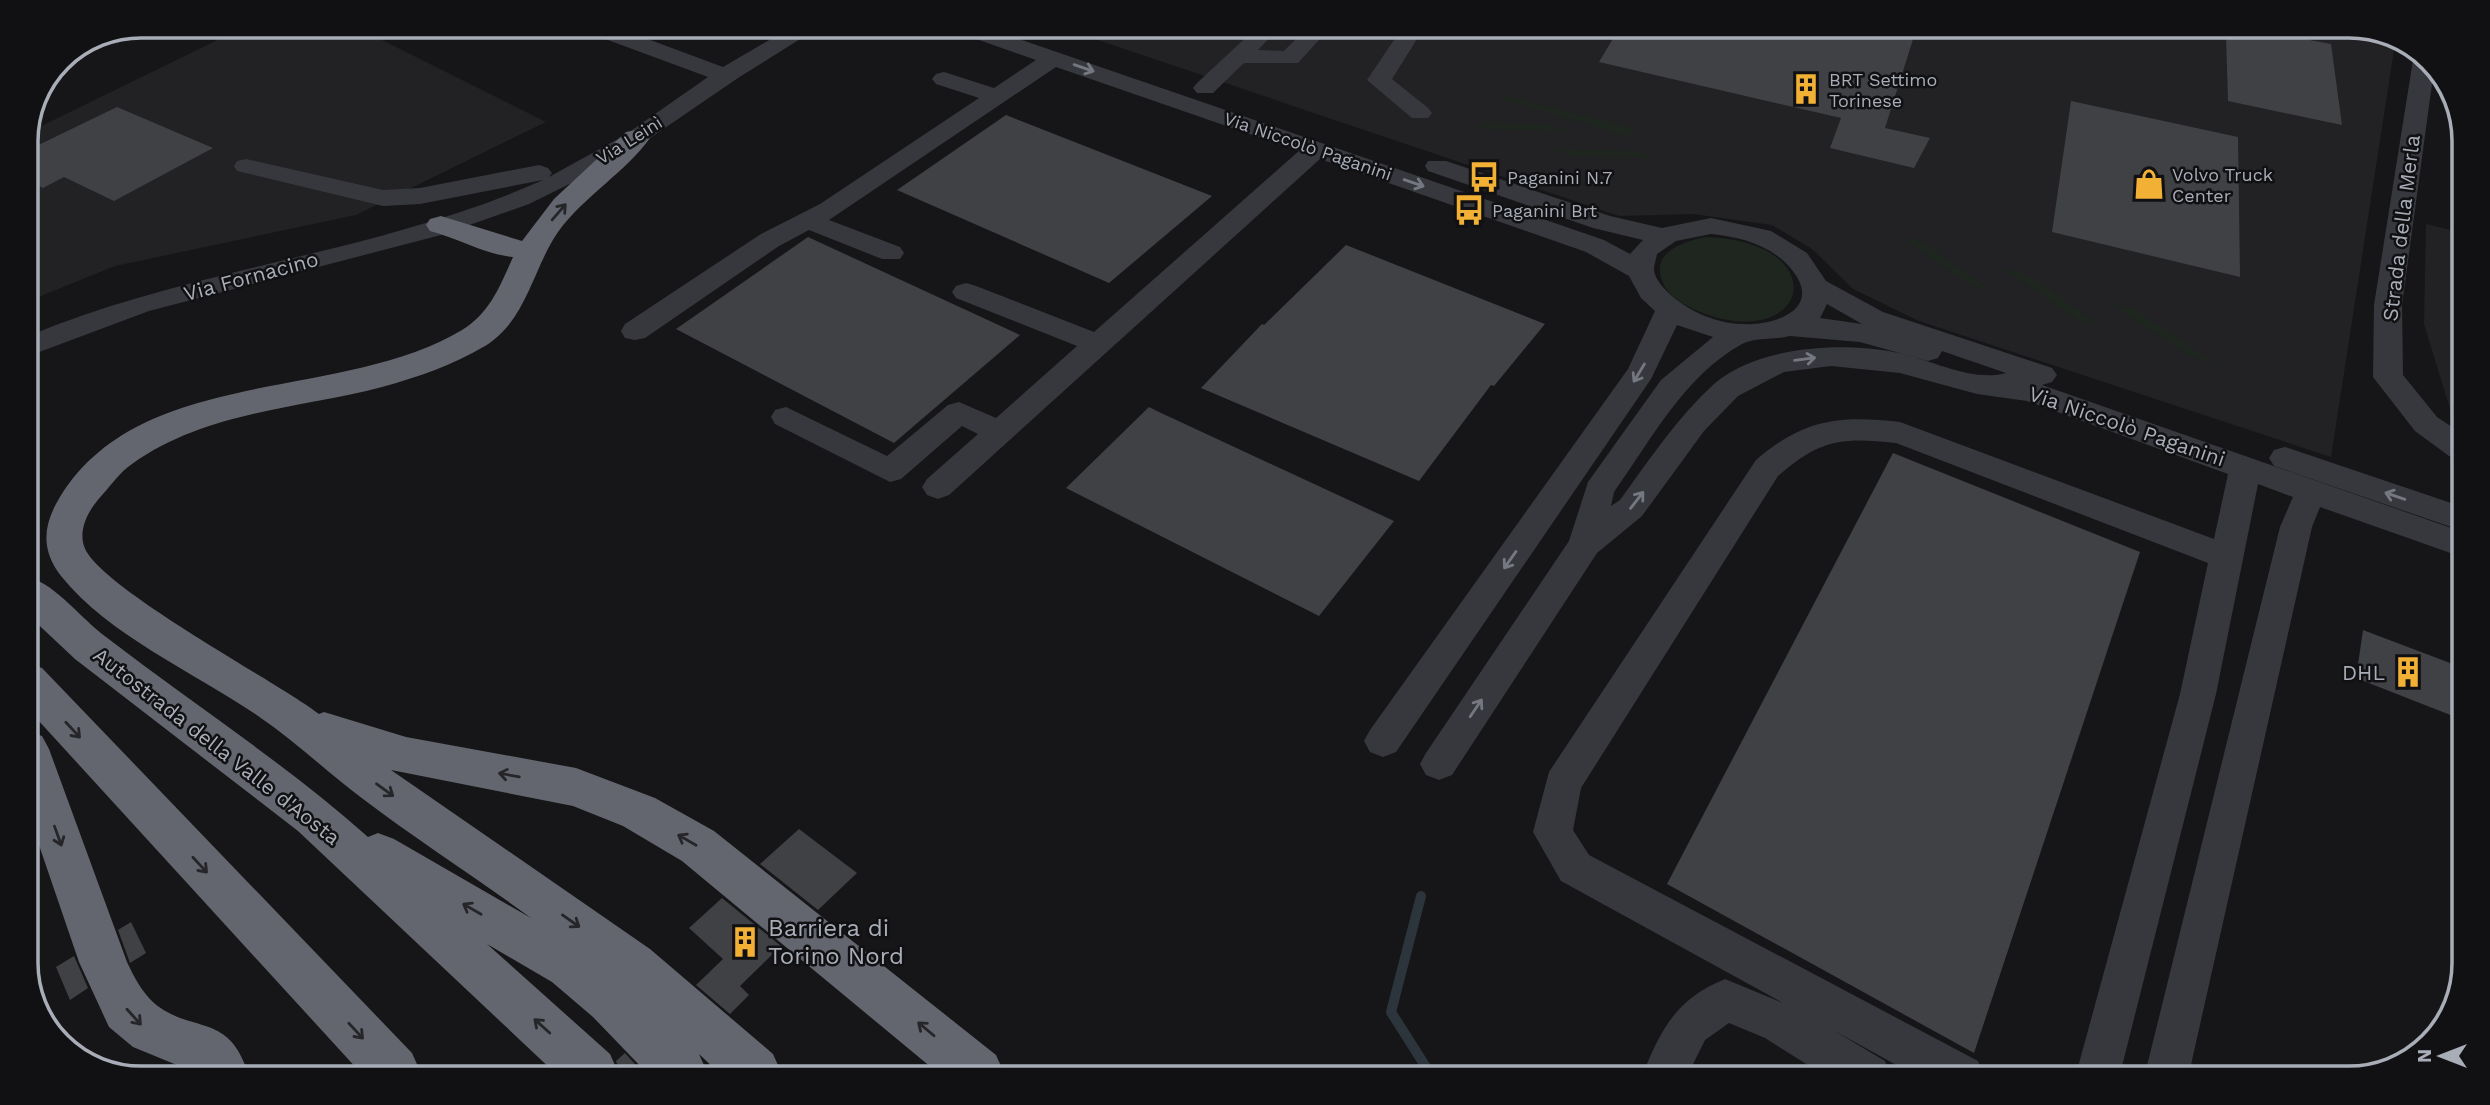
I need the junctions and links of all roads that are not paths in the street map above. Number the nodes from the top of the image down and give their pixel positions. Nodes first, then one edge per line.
1 (624, 38) edge
2 (772, 38) edge
3 (996, 38) edge
4 (1057, 38) edge
5 (1258, 38) edge
6 (1309, 38) edge
7 (1407, 38) edge
8 (1240, 56) junction
9 (1054, 58) junction
10 (2422, 71) edge
11 (727, 76) junction
12 (944, 79) dead end
13 (1205, 88) junction
14 (997, 96) junction
15 (1420, 113) dead end
16 (636, 138) junction
17 (1317, 149) junction
18 (609, 155) junction
19 (246, 166) dead end
20 (479, 214) junction
21 (806, 220) junction
22 (441, 225) junction
23 (1662, 236) junction
24 (891, 253) dead end
25 (518, 258) junction
26 (1639, 270) junction
27 (1817, 287) junction
28 (966, 292) dead end
29 (1669, 311) junction
30 (1790, 327) junction
31 (635, 331) dead end
32 (1737, 334) junction
33 (39, 343) edge
34 (1098, 344) junction
35 (2026, 391) junction
36 (786, 418) dead end
37 (999, 432) junction
38 (2451, 442) edge
39 (2245, 468) junction
40 (938, 487) dead end
41 (2311, 491) junction
42 (2451, 515) edge
43 (2451, 541) edge
44 (1585, 544) junction
45 (2227, 557) junction
46 (39, 603) edge
47 (39, 694) edge
48 (293, 718) junction
49 (1383, 741) dead end
50 (1438, 764) dead end
51 (39, 782) edge
52 (314, 817) junction
53 (220, 1066) edge
54 (389, 1066) edge
55 (585, 1066) edge
56 (675, 1066) edge
57 (748, 1066) edge
58 (969, 1066) edge
59 (1669, 1066) edge
60 (1851, 1066) edge
61 (1942, 1066) edge
62 (2100, 1066) edge
63 (2169, 1066) edge

1 - 11 street
2 - 11 street, Via Leinì
3 - 9 street, Via Niccolò Paganini
4 - 13 street, Via Niccolò Paganini
5 - 8 street
6 - 8 street
7 - 15 street
8 - 13 street
9 - 14 street
9 -> 17 street, Via Niccolò Paganini
10 - 38 street, Strada della Merla
11 - 16 street, Via Leinì
12 - 14 street
13 - 23 street, Via Niccolò Paganini
14 - 21 street
16 - 18 street, Via Leinì
25 -> 16 highway
17 -> 26 street, Via Niccolò Paganini
17 - 34 street
18 - 19 street
18 - 20 street, Via Leinì
20 - 22 street, Via Fornacino
20 - 25 highway
21 - 24 street
21 - 31 street
22 - 25 highway
22 - 33 street, Via Fornacino
23 - 26 street
23 - 27 street
25 - 48 highway
26 - 29 street
27 - 30 street
42 -> 27 street, Via Niccolò Paganini
28 - 34 street
29 - 32 street
29 -> 49 street
30 - 32 street
30 - 35 street, Via Niccolò Paganini
32 - 44 street
34 - 37 street
35 - 39 street, Via Niccolò Paganini
44 -> 35 street
36 - 37 street
37 - 40 street
39 - 41 street, Via Niccolò Paganini
39 - 45 street
41 - 43 street, Via Niccolò Paganini
41 - 63 street
50 -> 44 street
45 - 61 street
45 - 62 street
46 - 52 highway, Autostrada della Valle d'Aosta
47 -> 54 highway
48 -> 57 highway
58 -> 48 highway
51 -> 53 highway
55 -> 52 highway, Autostrada della Valle d'Aosta
56 -> 52 highway
59 - 60 street

